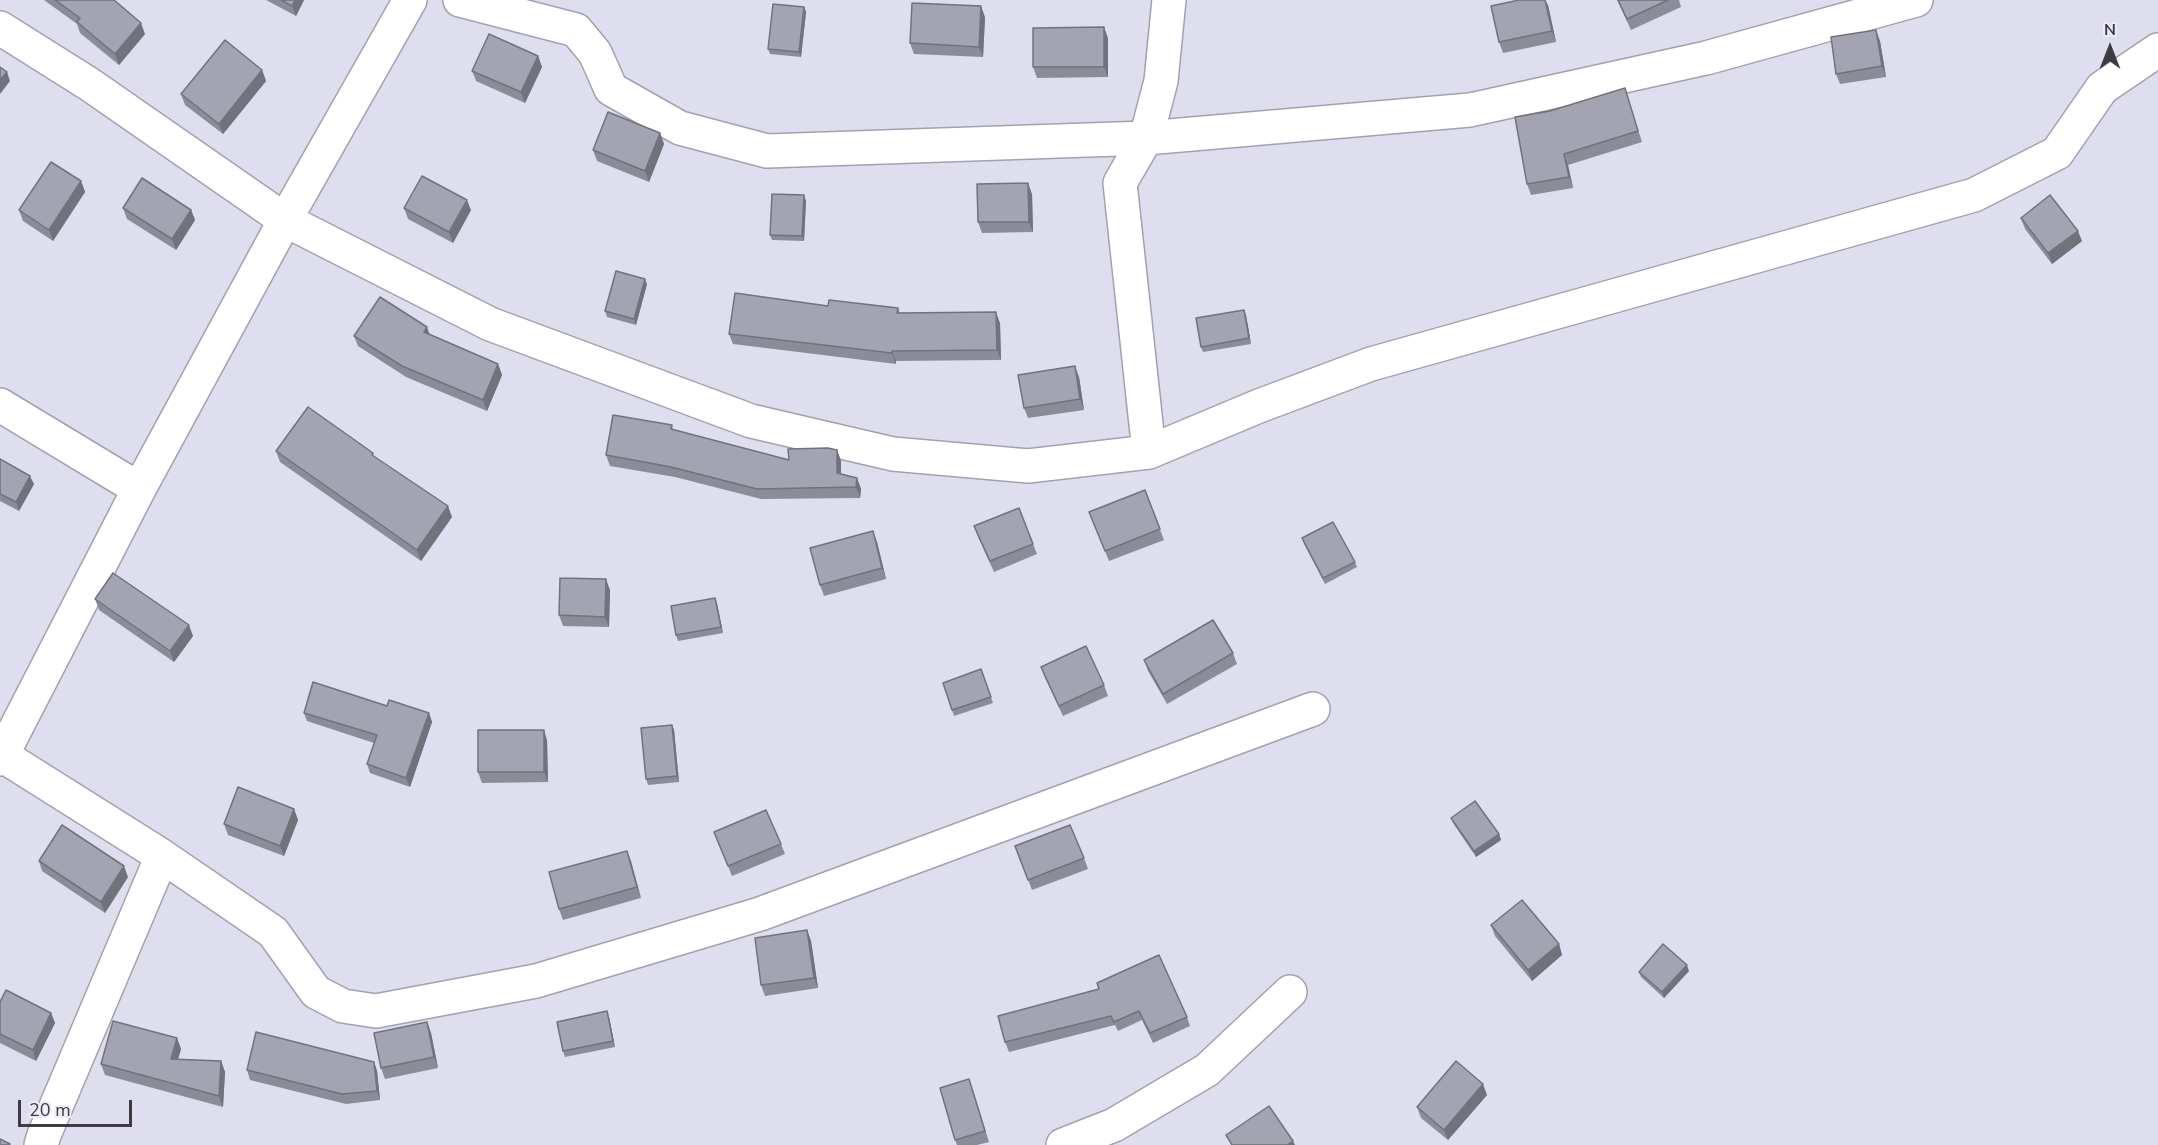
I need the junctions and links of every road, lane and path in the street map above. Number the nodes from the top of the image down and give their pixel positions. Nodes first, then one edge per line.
1 (410, 0) edge
2 (460, 0) edge
3 (1169, 0) edge
4 (1916, 0) edge
5 (0, 28) edge
6 (2156, 55) edge
7 (1146, 138) junction
8 (285, 220) junction
9 (0, 405) edge
10 (1149, 452) junction
11 (139, 489) junction
12 (1312, 709) dead end
13 (1, 756) edge
14 (162, 856) junction
15 (1290, 992) dead end
16 (42, 1145) edge
17 (1063, 1145) edge

1 - 8 street
2 - 7 street
3 - 7 street
4 - 7 street
5 - 8 street
6 - 10 street
7 - 10 street
8 - 10 street
8 - 11 street
9 - 11 street
11 - 13 street
12 - 14 street
13 - 14 street
14 - 16 street
15 - 17 street

